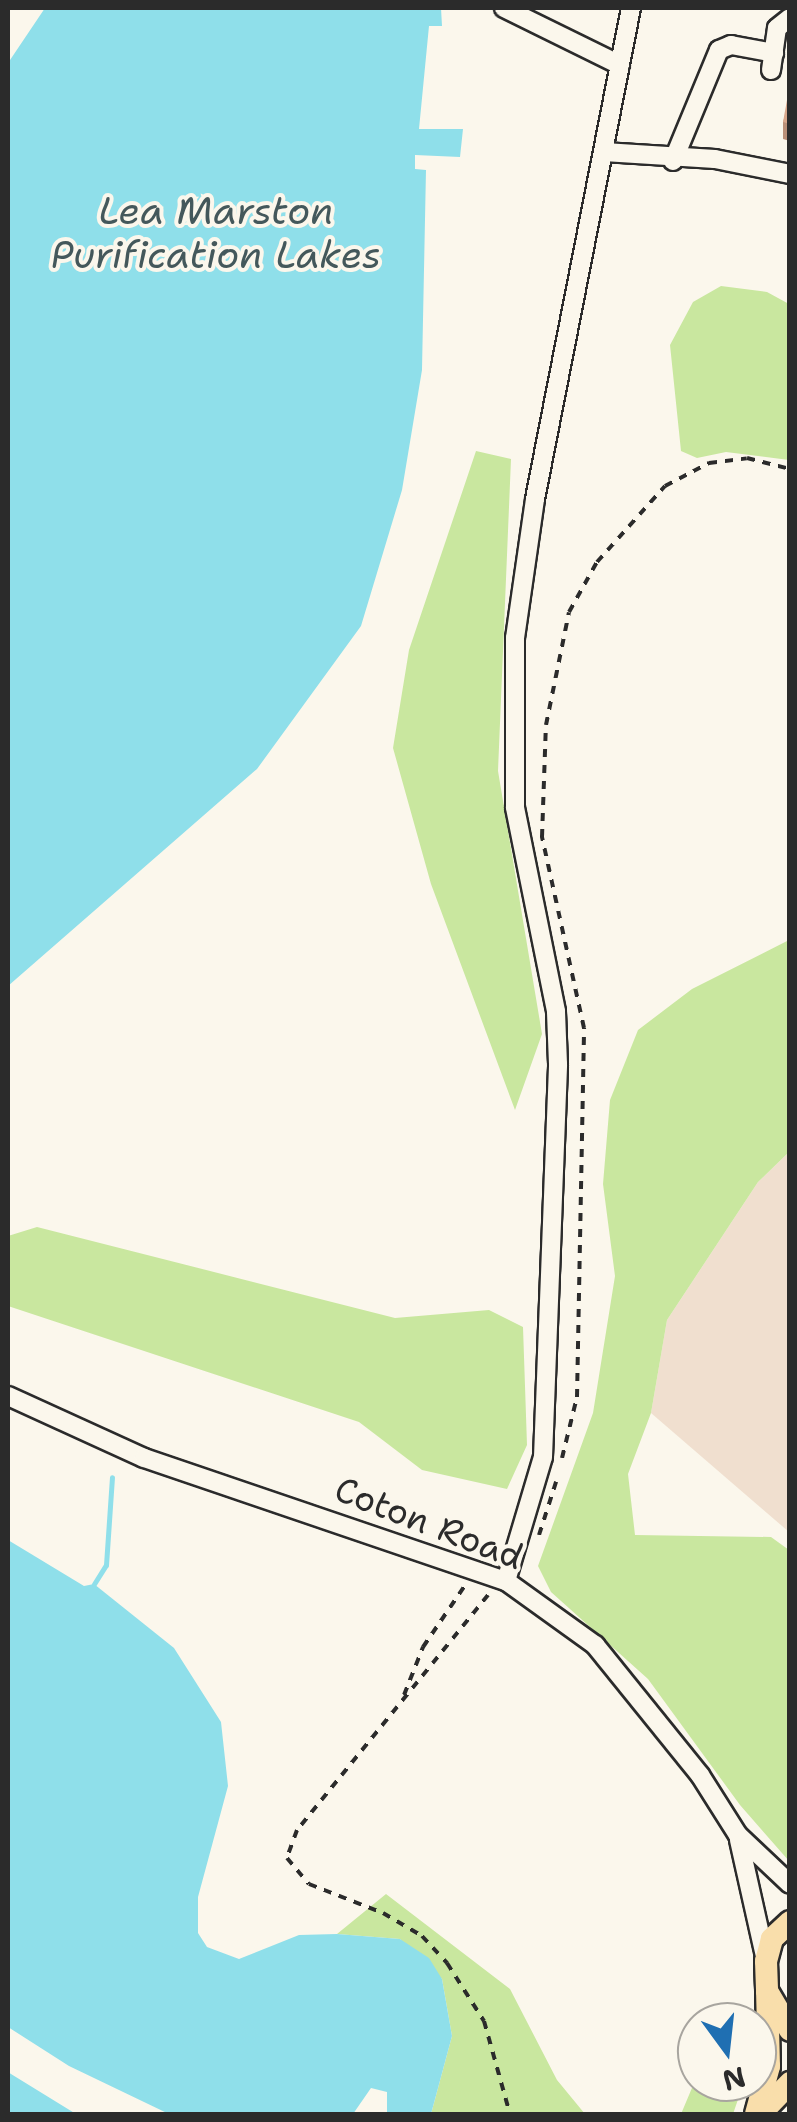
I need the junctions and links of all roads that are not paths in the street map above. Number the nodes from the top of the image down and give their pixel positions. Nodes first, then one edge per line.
1 (504, 8) edge
2 (631, 8) edge
3 (790, 18) edge
4 (620, 65) junction
5 (604, 152) junction
6 (672, 161) junction
7 (790, 174) edge
8 (8, 1396) edge
9 (506, 1581) junction
10 (738, 1835) junction
11 (790, 1884) edge
12 (790, 1922) edge
13 (766, 1961) junction
14 (767, 1991) junction
15 (790, 2030) edge
16 (790, 2083) edge
17 (758, 2114) edge

1 - 4 street
2 - 4 street
3 - 6 street
4 - 5 street
5 - 6 street
5 - 9 street
6 - 7 street
8 - 9 street, Coton Road
9 - 10 street, Coton Road
10 - 11 street, Coton Road
10 - 13 street, Coton Road
12 - 13 main road
13 - 14 main road
14 - 15 main road
14 - 17 main road
16 - 17 main road

